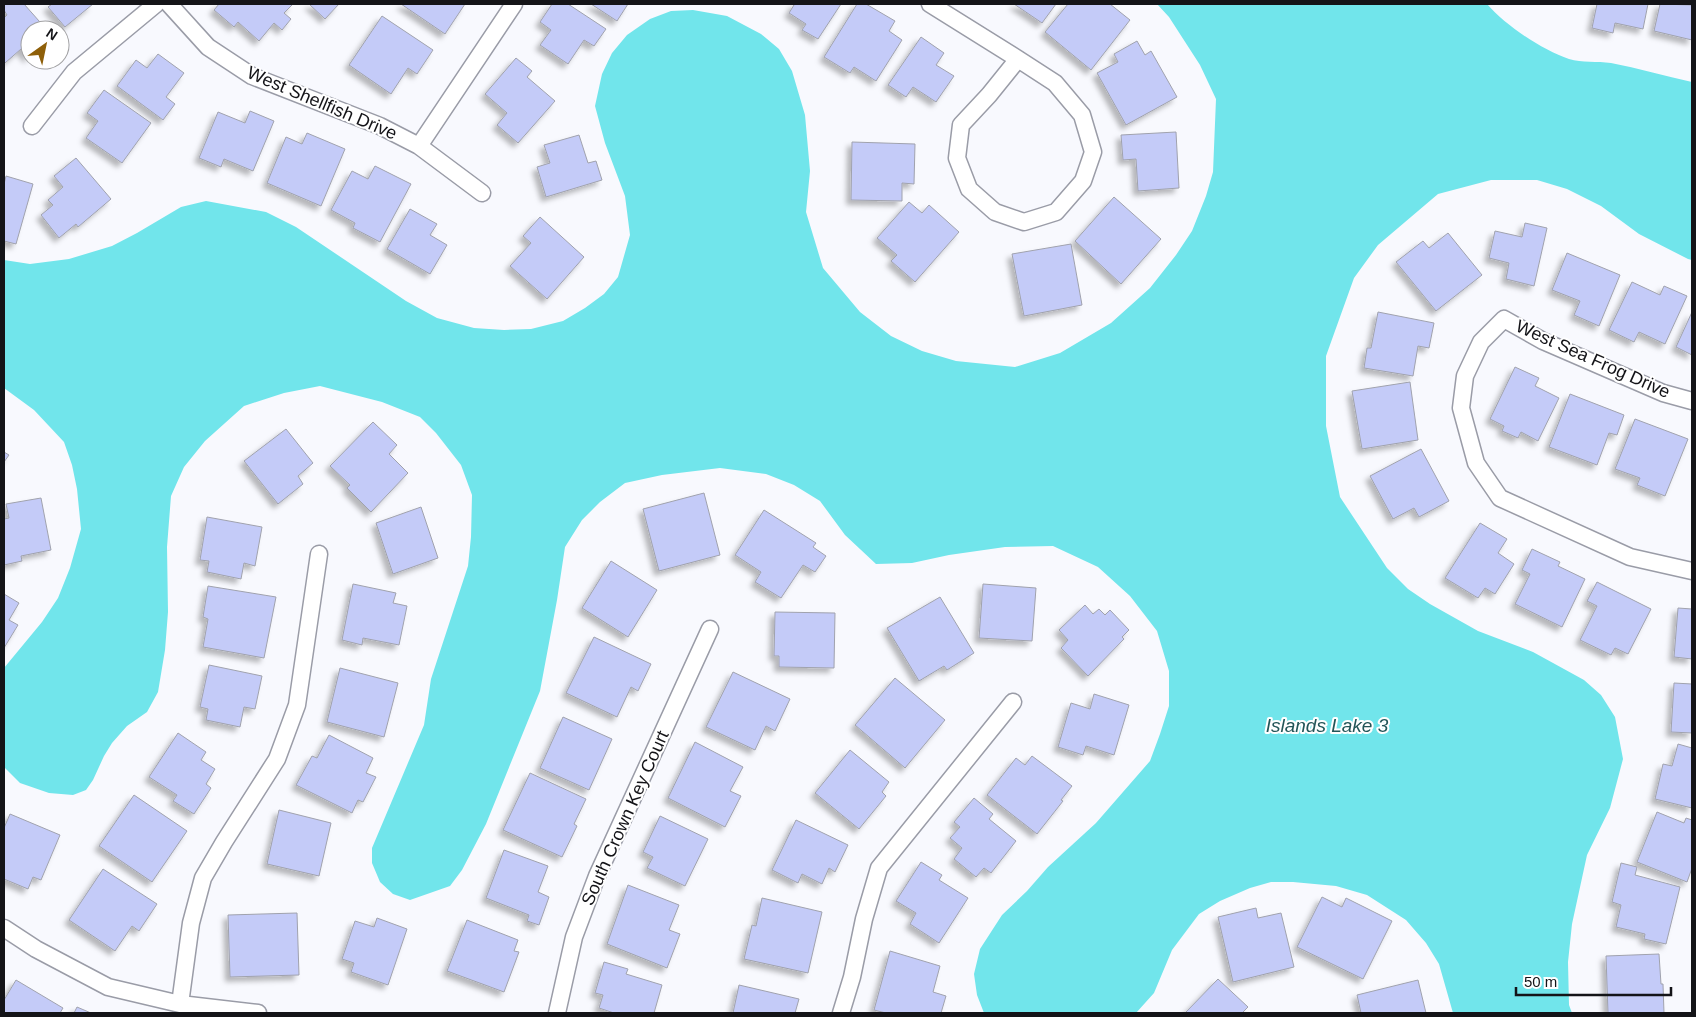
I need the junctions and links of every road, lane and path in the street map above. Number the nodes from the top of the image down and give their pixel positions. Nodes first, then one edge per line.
1 (156, 4) edge
2 (169, 4) edge
3 (514, 4) edge
4 (930, 4) edge
5 (1018, 59) junction
6 (32, 126) dead end
7 (419, 146) junction
8 (482, 193) dead end
9 (1692, 401) edge
10 (319, 554) dead end
11 (1692, 571) edge
12 (710, 629) dead end
13 (1013, 702) dead end
14 (4, 928) edge
15 (180, 1004) junction
16 (258, 1013) edge
17 (557, 1013) edge
18 (841, 1013) edge

1 - 6 street
2 - 7 street, West Shellfish Drive
3 - 7 street
4 - 5 street
5 - 5 street
7 - 8 street, West Shellfish Drive
9 - 11 street, West Sea Frog Drive
10 - 15 street
12 - 17 street, South Crown Key Court
13 - 18 street
14 - 15 street
15 - 16 street

